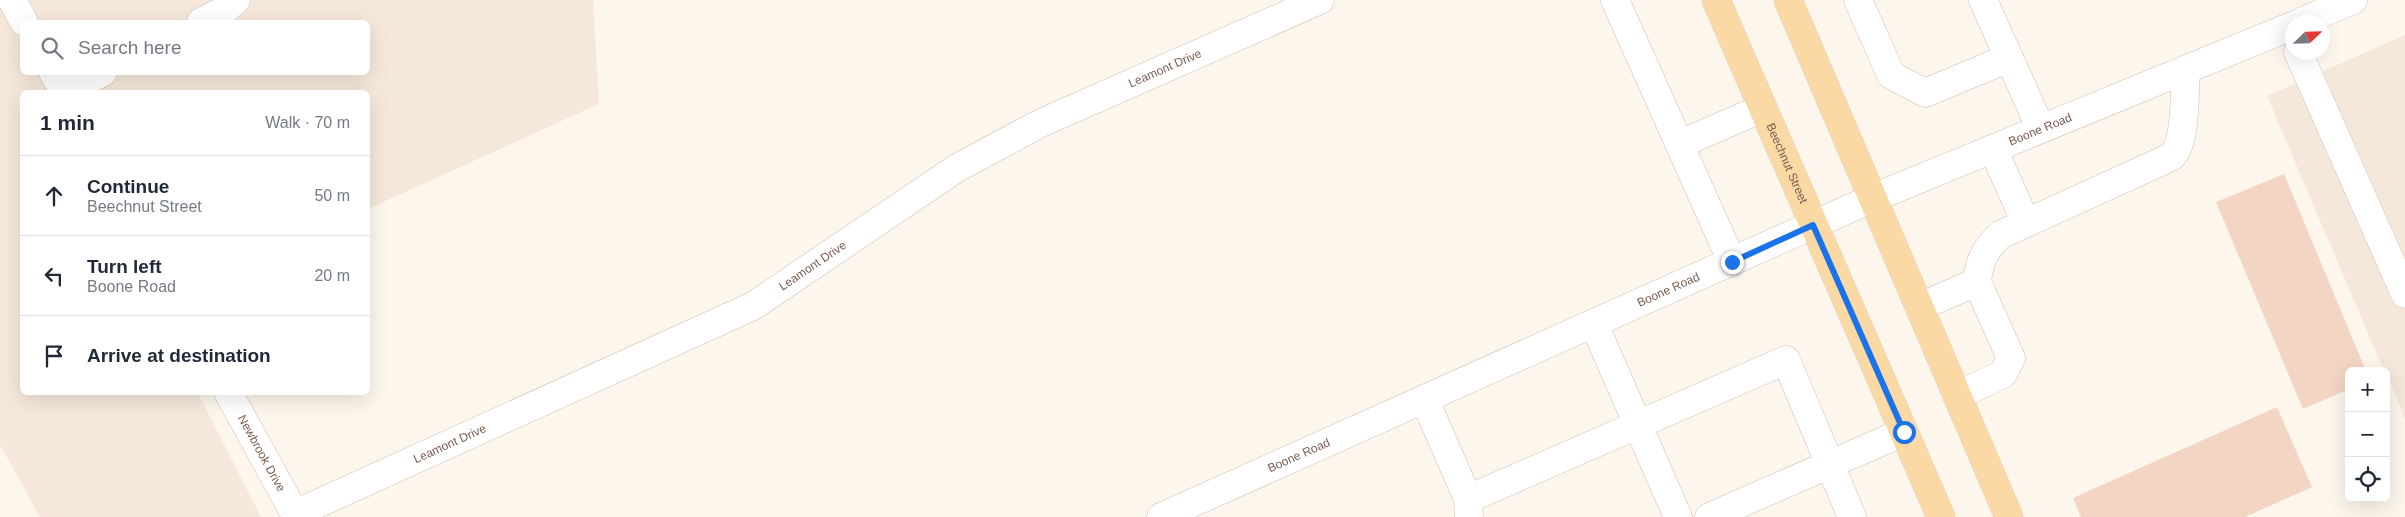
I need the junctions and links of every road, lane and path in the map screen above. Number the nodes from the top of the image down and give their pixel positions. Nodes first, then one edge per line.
1 (12, 0) edge
2 (236, 0) edge
3 (1320, 0) edge
4 (1615, 0) edge
5 (1716, 0) edge
6 (1788, 0) edge
7 (1858, 0) edge
8 (1983, 0) edge
9 (2353, 0) edge
10 (2327, 15) edge
11 (23, 20) edge
12 (205, 20) edge
13 (2285, 37) edge
14 (2009, 58) junction
15 (2305, 60) edge
16 (2186, 70) junction
17 (55, 75) edge
18 (97, 75) edge
19 (63, 90) edge
20 (68, 90) edge
21 (1763, 108) junction
22 (2041, 129) junction
23 (1680, 144) junction
24 (1993, 149) junction
25 (1873, 198) junction
26 (2026, 223) junction
27 (1813, 225) junction
28 (1732, 262) junction
29 (1977, 282) junction
30 (2405, 294) edge
31 (1919, 307) junction
32 (1594, 324) junction
33 (230, 395) edge
34 (1957, 396) junction
35 (1425, 400) junction
36 (1638, 424) junction
37 (1904, 432) junction
38 (1830, 465) junction
39 (1468, 508) edge
40 (297, 516) edge
41 (1161, 517) edge
42 (1678, 517) edge
43 (1709, 517) edge
44 (1852, 517) edge
45 (1941, 517) edge
46 (2009, 517) edge

1 - 11 street
2 - 12 street
3 - 40 street, Leamont Drive
4 - 23 street
5 - 21 main road, Beechnut Street
6 - 25 main road
7 - 14 street
8 - 14 street
9 - 10 street, Boone Road
13 - 16 street, Boone Road
14 - 22 street
15 - 30 street
16 - 22 street, Boone Road
16 - 26 street
17 - 19 street
18 - 20 street
21 - 23 street
21 - 27 main road, Beechnut Street
22 - 24 street, Boone Road
23 - 28 street
24 - 25 street, Boone Road
24 - 26 street
25 - 27 street, Boone Road
25 - 31 main road
26 - 29 street
27 - 28 street, Boone Road
27 - 37 main road, Beechnut Street
28 - 32 street, Boone Road
29 - 31 street
29 - 34 street
31 - 34 main road
32 - 35 street, Boone Road
32 - 36 street
33 - 40 street, Newbrook Drive
34 - 46 main road
35 - 39 street
35 - 41 street, Boone Road
36 - 38 street
36 - 39 street
36 - 42 street
37 - 38 street
37 - 45 main road, Beechnut Street
38 - 43 street
38 - 44 street

